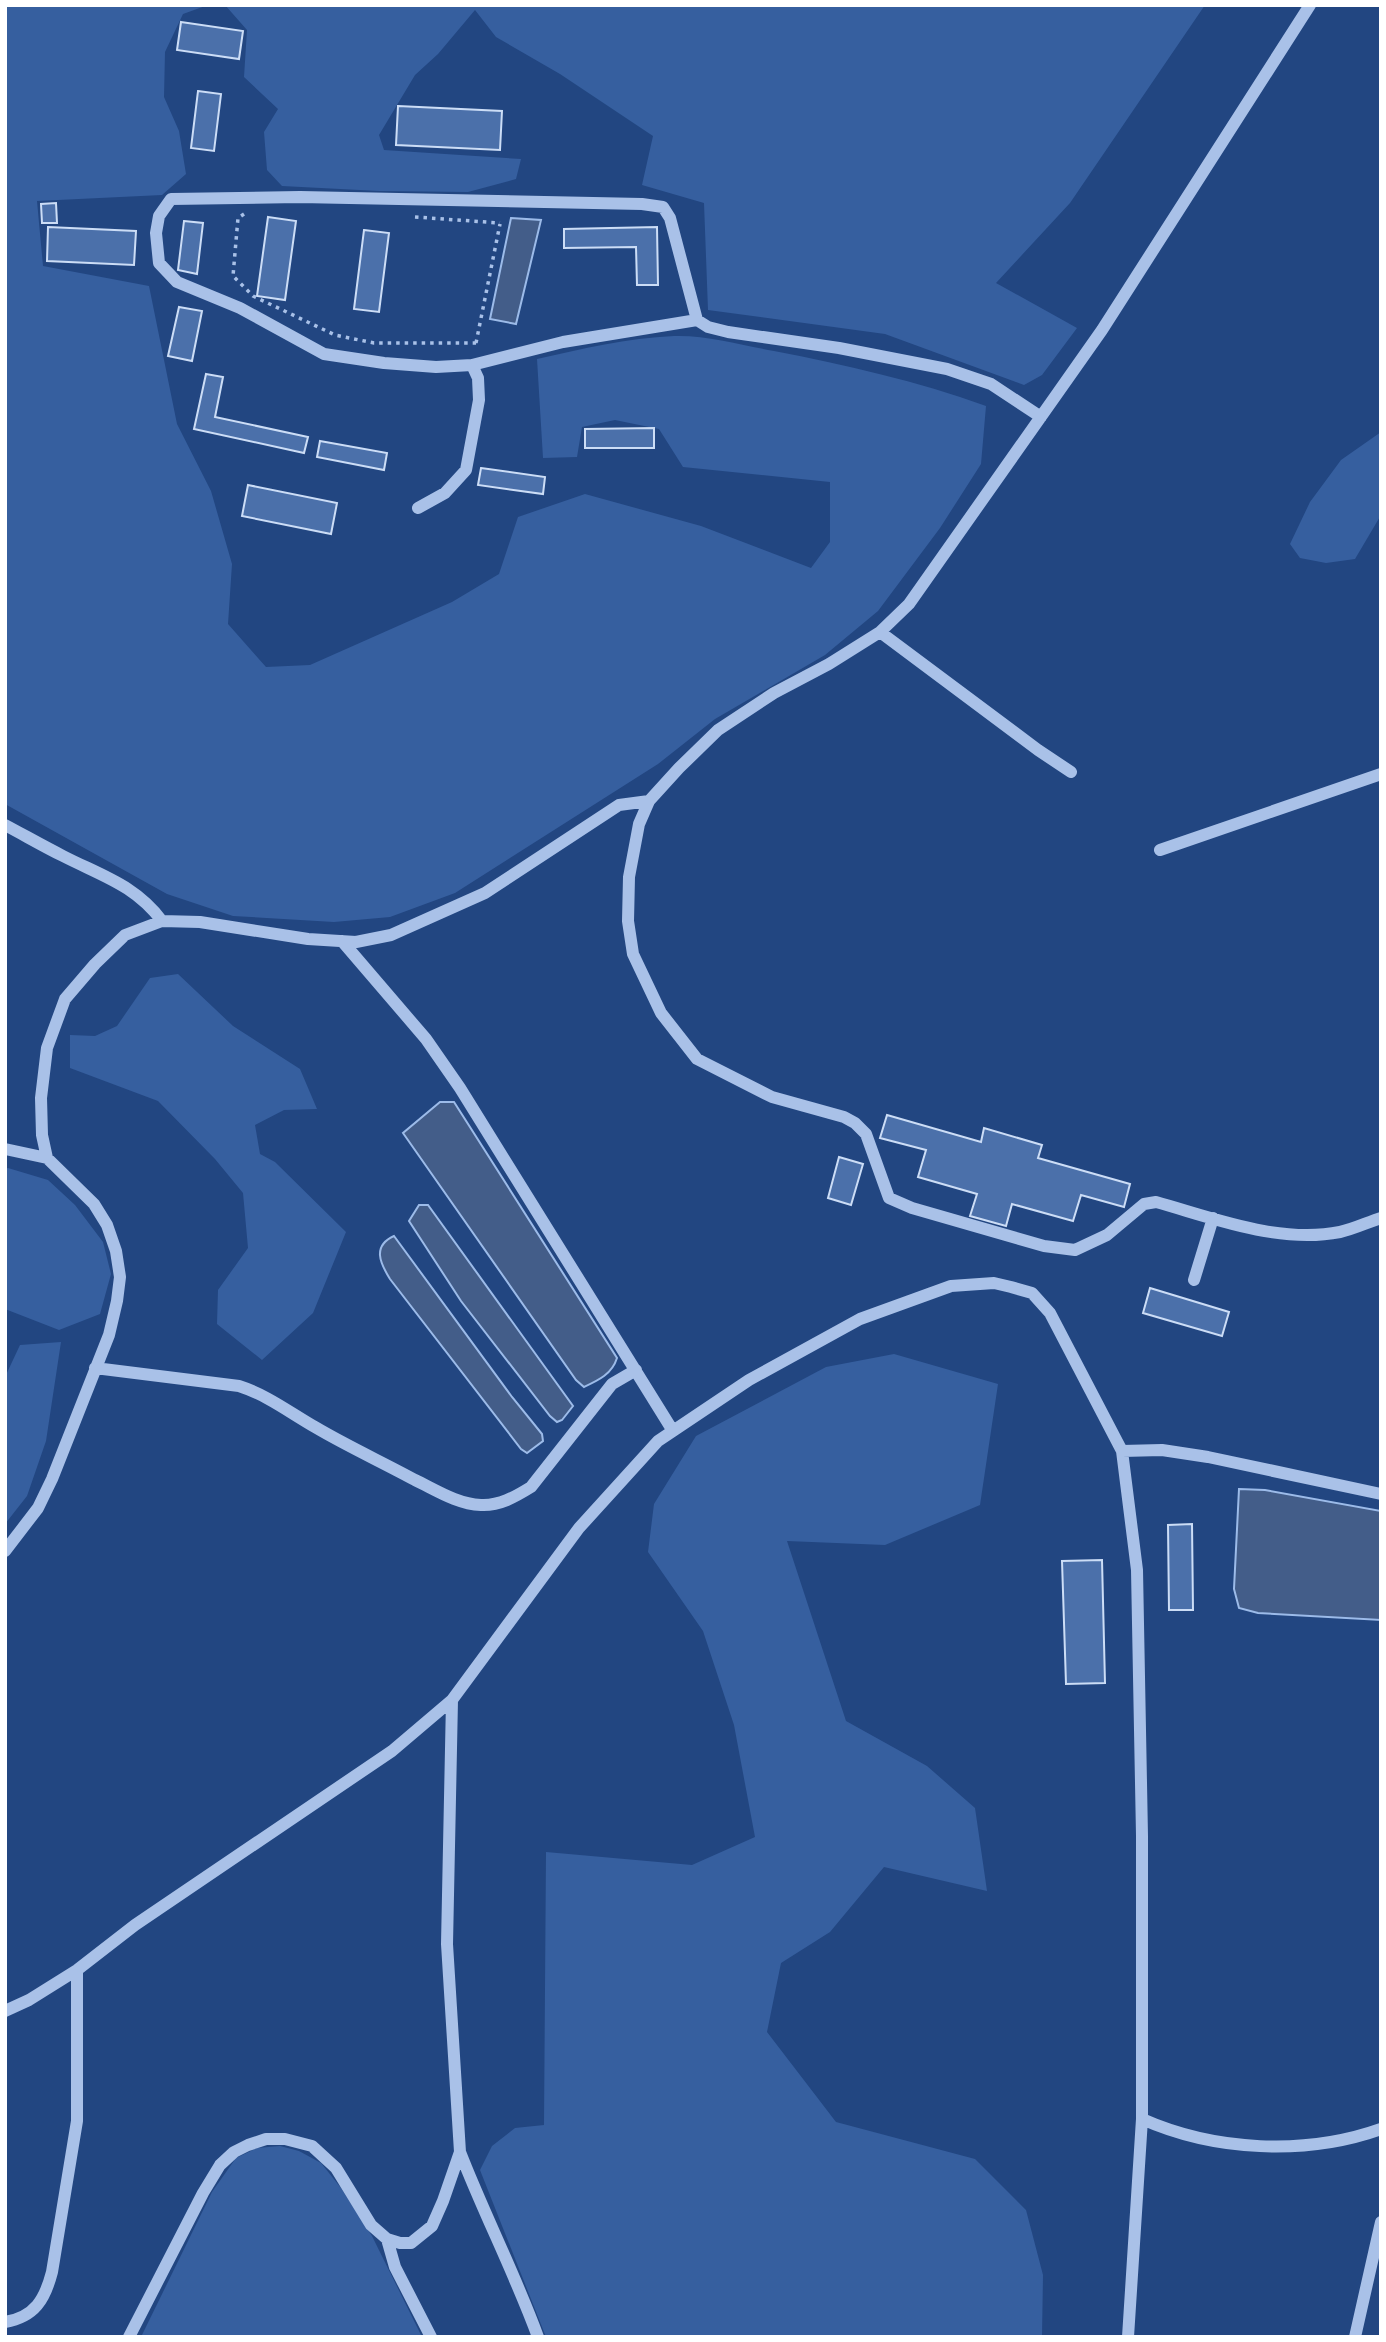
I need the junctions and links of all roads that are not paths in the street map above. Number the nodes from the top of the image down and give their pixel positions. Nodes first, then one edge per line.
1 (1310, 5) edge
2 (697, 320) junction
3 (472, 365) junction
4 (1041, 416) junction
5 (418, 508) dead end
6 (880, 632) junction
7 (1071, 772) dead end
8 (1381, 774) edge
9 (649, 801) junction
10 (5, 825) edge
11 (1160, 850) dead end
12 (162, 921) junction
13 (342, 941) junction
14 (5, 1149) edge
15 (47, 1158) junction
16 (1213, 1218) junction
17 (1381, 1218) edge
18 (1194, 1280) dead end
19 (95, 1368) junction
20 (636, 1370) junction
21 (673, 1431) junction
22 (1122, 1451) junction
23 (1381, 1494) edge
24 (5, 1551) edge
25 (452, 1700) junction
26 (77, 1970) junction
27 (5, 2011) edge
28 (1142, 2119) junction
29 (1381, 2129) edge
30 (460, 2152) junction
31 (1381, 2222) edge
32 (387, 2239) junction
33 (5, 2322) edge
34 (129, 2337) edge
35 (431, 2337) edge
36 (538, 2337) edge
37 (1128, 2337) edge
38 (1355, 2337) edge

1 - 4 street
2 - 3 street
2 - 3 street
2 - 4 street
3 - 5 street
4 - 6 street
6 - 7 street
6 - 9 street
8 - 11 street
9 - 13 street
9 - 16 street
10 - 12 street
12 - 13 street
12 - 15 street
13 - 20 street
14 - 15 street
15 - 19 street
16 - 17 street
16 - 18 street
19 - 20 street
19 - 24 street
20 - 21 street
21 - 22 street
21 - 25 street
22 - 23 street
22 - 28 street
25 - 26 street
25 - 30 street
26 - 27 street
26 - 33 street
28 - 29 street
28 - 37 street
30 - 32 street
30 - 36 street
31 - 38 street
32 - 34 street
32 - 35 street

